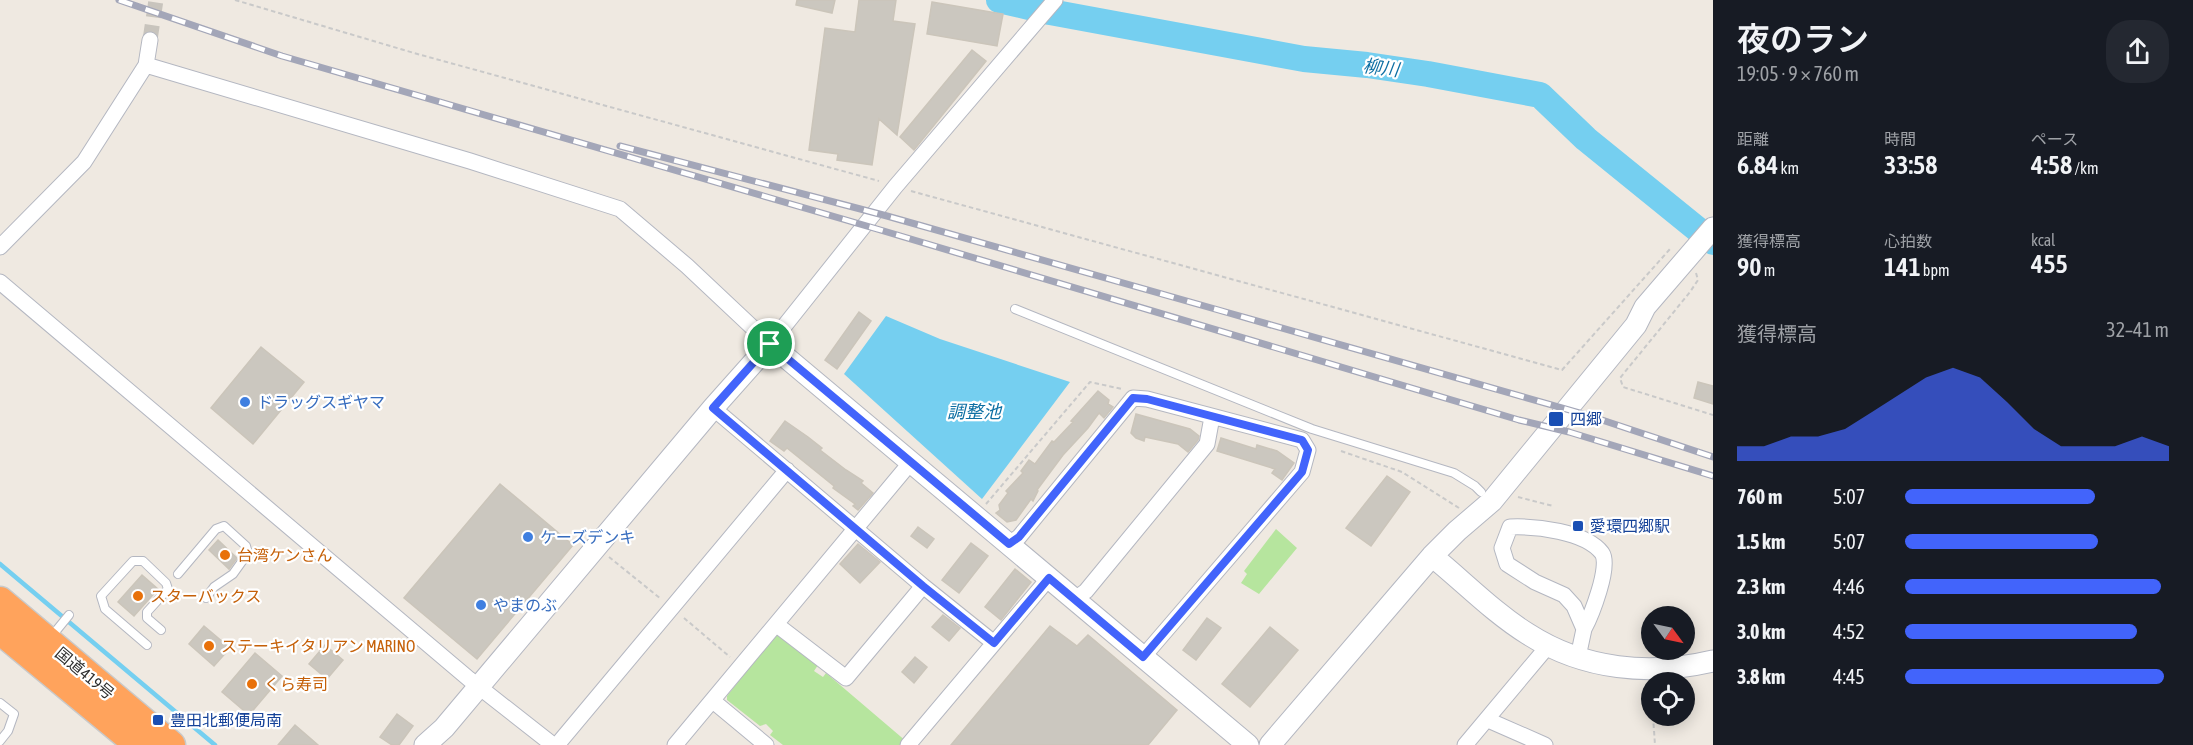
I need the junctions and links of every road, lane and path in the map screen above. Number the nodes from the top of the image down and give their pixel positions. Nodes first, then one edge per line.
1 (236, 0) edge
2 (1055, 0) edge
3 (150, 40) tunnel mouth
4 (146, 65) junction
5 (895, 187) junction
6 (1713, 228) edge
7 (0, 247) edge
8 (1686, 260) junction
9 (0, 282) edge
10 (1646, 307) junction
11 (1015, 309) dead end
12 (770, 344) junction
13 (1133, 398) junction
14 (713, 408) junction
15 (1713, 415) edge
16 (1212, 417) junction
17 (1308, 450) junction
18 (911, 462) junction
19 (787, 471) junction
20 (1482, 492) junction
21 (1513, 495) dead end
22 (1553, 506) dead end
23 (983, 507) dead end
24 (1459, 507) dead end
25 (856, 528) junction
26 (1457, 531) junction
27 (1009, 544) junction
28 (1432, 556) junction
29 (178, 574) dead end
30 (1049, 578) junction
31 (923, 586) junction
32 (206, 598) dead end
33 (1075, 599) junction
34 (0, 600) edge
35 (69, 615) dead end
36 (777, 625) junction
37 (1584, 629) junction
38 (0, 630) edge
39 (161, 630) dead end
40 (47, 640) junction
41 (994, 643) junction
42 (147, 645) dead end
43 (1548, 646) junction
44 (1143, 657) junction
45 (1578, 657) junction
46 (1713, 661) edge
47 (479, 687) junction
48 (713, 701) junction
49 (0, 703) edge
50 (1488, 720) junction
51 (1654, 726) edge
52 (0, 741) edge
53 (139, 745) edge
54 (171, 745) edge
55 (425, 745) edge
56 (555, 745) edge
57 (675, 745) edge
58 (766, 745) edge
59 (908, 745) edge
60 (1248, 745) edge
61 (1270, 745) edge
62 (1465, 745) edge
63 (1545, 745) edge
64 (1655, 745) edge

1 - 5 path
2 - 5 street
3 - 4 street
4 - 7 street
4 - 12 street
5 - 8 path
5 - 12 street
6 - 8 street
8 - 10 street
8 - 15 path
9 - 47 street
10 - 20 street
10 - 26 street
11 - 20 lane
12 - 14 street
12 - 18 street
13 - 16 street
13 - 23 path
13 - 27 street
14 - 19 street
14 - 47 street
16 - 17 street
16 - 33 street
17 - 24 path
17 - 44 street
18 - 25 street
18 - 27 street
19 - 25 street
19 - 56 street
20 - 26 street
21 - 22 path
25 - 31 street
25 - 36 street
26 - 28 street
27 - 30 street
28 - 43 street
28 - 61 street
29 - 32 lane
30 - 33 street
30 - 41 street
31 - 36 street
31 - 41 street
33 - 44 street
34 - 40 highway, 国道419号
35 - 40 lane
36 - 48 street
37 - 37 street
37 - 45 street
38 - 53 highway, 国道419号
39 - 42 lane
40 - 54 highway, 国道419号
41 - 59 street
43 - 45 street
43 - 50 street
44 - 60 street
45 - 46 street
47 - 55 street
47 - 56 street
48 - 57 street
48 - 58 street
49 - 52 lane
50 - 62 street
50 - 63 street
51 - 64 path

